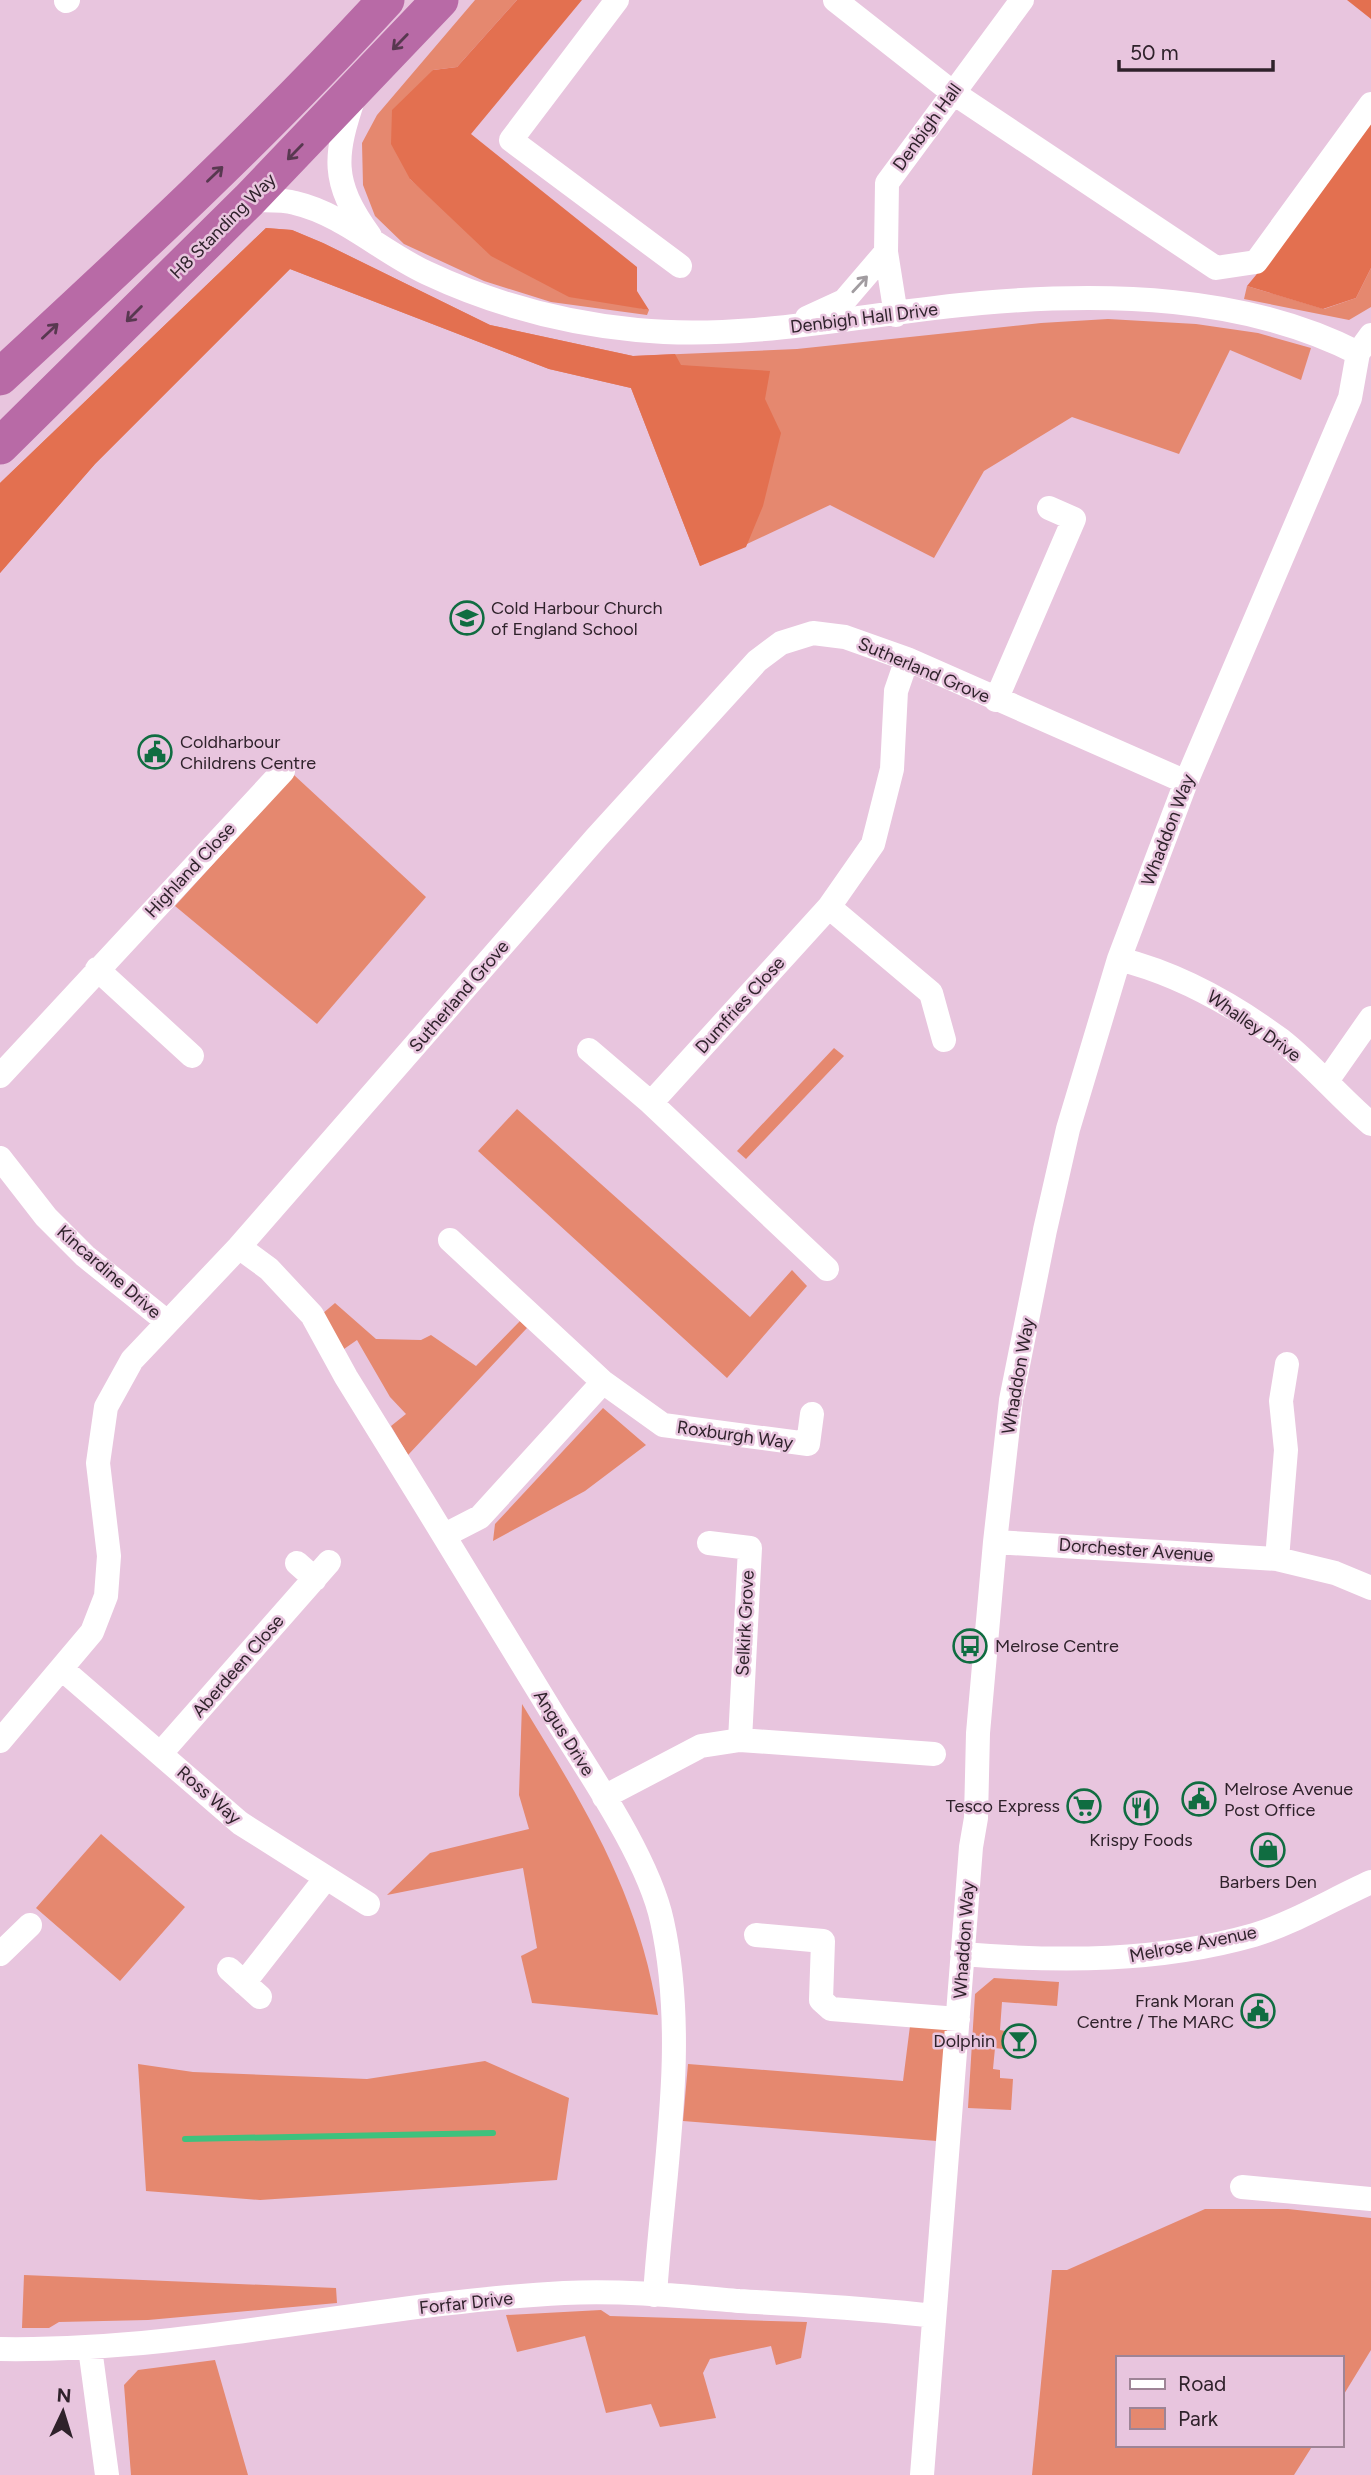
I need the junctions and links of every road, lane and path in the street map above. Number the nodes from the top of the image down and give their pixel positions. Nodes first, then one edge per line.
1 (386, 0) edge
2 (440, 0) edge
3 (617, 0) edge
4 (835, 0) edge
5 (1022, 0) edge
6 (359, 85) junction
7 (952, 92) junction
8 (1371, 104) edge
9 (249, 200) junction
10 (377, 246) junction
11 (886, 252) junction
12 (680, 266) dead end
13 (896, 315) junction
14 (784, 329) junction
15 (1365, 344) edge
16 (0, 377) edge
17 (0, 446) edge
18 (1049, 508) dead end
19 (907, 659) junction
20 (996, 700) junction
21 (283, 771) dead end
22 (1186, 782) junction
23 (829, 907) junction
24 (1119, 959) junction
25 (97, 969) junction
26 (1371, 1018) edge
27 (944, 1040) dead end
28 (589, 1050) dead end
29 (192, 1056) dead end
30 (0, 1076) edge
31 (1326, 1081) junction
32 (651, 1103) junction
33 (1371, 1124) edge
34 (0, 1158) edge
35 (450, 1240) dead end
36 (239, 1247) junction
37 (827, 1269) dead end
38 (166, 1321) junction
39 (1287, 1364) dead end
40 (603, 1382) junction
41 (812, 1414) dead end
42 (445, 1535) junction
43 (995, 1542) junction
44 (709, 1543) dead end
45 (1277, 1559) junction
46 (314, 1568) dead end
47 (1371, 1588) edge
48 (62, 1669) junction
49 (740, 1740) junction
50 (0, 1741) edge
51 (161, 1754) junction
52 (934, 1754) dead end
53 (604, 1797) junction
54 (326, 1878) junction
55 (1371, 1882) edge
56 (368, 1904) dead end
57 (756, 1935) dead end
58 (962, 1954) junction
59 (244, 1983) dead end
60 (958, 2018) junction
61 (1242, 2187) dead end
62 (1371, 2199) edge
63 (655, 2295) junction
64 (934, 2316) junction
65 (90, 2348) junction
66 (0, 2349) edge
67 (107, 2475) edge
68 (922, 2475) edge

16 -> 1 highway
2 -> 6 highway, H8 Standing Way
3 - 12 street
4 - 7 street
5 - 7 street, Denbigh Hall
6 -> 9 highway, H8 Standing Way
6 - 10 street, Denbigh Hall Drive
7 - 8 street
7 - 11 street, Denbigh Hall
9 - 10 street, Denbigh Hall Drive
9 -> 17 highway, H8 Standing Way
10 - 14 street, Denbigh Hall Drive
11 - 13 street, Denbigh Hall
14 -> 11 street
13 - 14 street, Denbigh Hall Drive
13 - 15 street, Denbigh Hall Drive
15 - 22 street, Whaddon Way
18 - 20 street
19 - 20 street, Sutherland Grove
19 - 23 street, Dumfries Close
19 - 36 street, Sutherland Grove
20 - 22 street, Sutherland Grove
21 - 25 street, Highland Close
22 - 24 street, Whaddon Way
23 - 27 street
23 - 32 street, Dumfries Close
24 - 31 street, Whalley Drive
24 - 43 street, Whaddon Way
25 - 29 street
25 - 30 street, Highland Close
26 - 31 street
28 - 32 street
31 - 33 street, Whalley Drive
32 - 37 street
34 - 38 street, Kincardine Drive
35 - 40 street, Roxburgh Way
36 - 38 street, Sutherland Grove
36 - 42 street, Angus Drive
38 - 48 street, Sutherland Grove
39 - 45 street
40 - 41 street, Roxburgh Way
40 - 42 street
42 - 53 street, Angus Drive
43 - 45 street, Dorchester Avenue
43 - 58 street, Whaddon Way
44 - 49 street, Selkirk Grove
45 - 47 street, Dorchester Avenue
46 - 51 street, Aberdeen Close
48 - 50 street, Sutherland Grove
48 - 51 street, Ross Way
49 - 52 street
49 - 53 street
51 - 54 street, Ross Way
53 - 63 street, Angus Drive
54 - 56 street, Ross Way
54 - 59 street
55 - 58 street, Melrose Avenue
57 - 60 street
58 - 60 street, Whaddon Way
60 - 64 street, Whaddon Way
61 - 62 street
63 - 64 street, Forfar Drive
63 - 65 street, Forfar Drive
64 - 68 street, Whaddon Way
65 - 66 street, Forfar Drive
65 - 67 street

